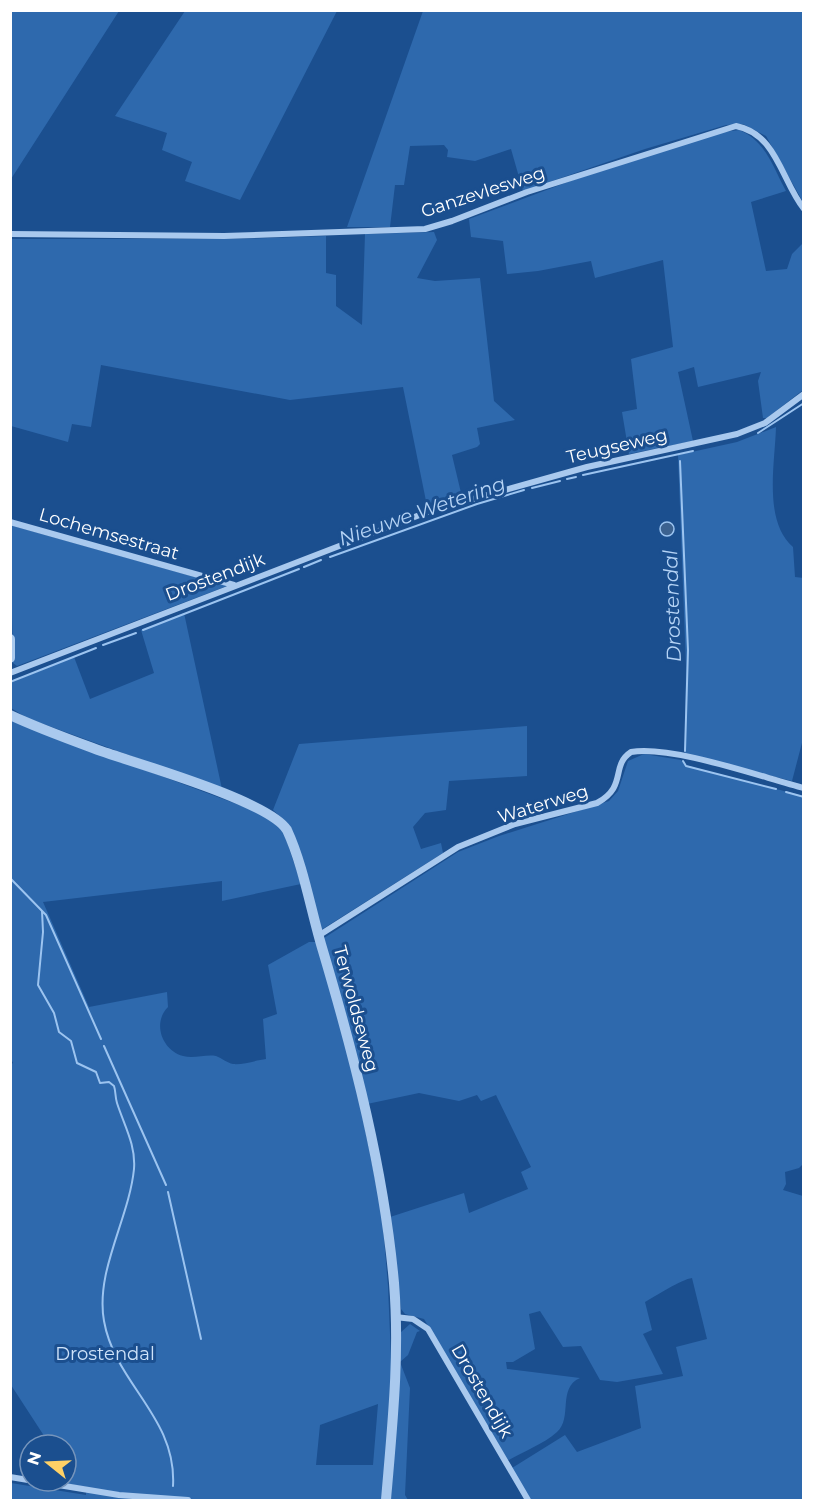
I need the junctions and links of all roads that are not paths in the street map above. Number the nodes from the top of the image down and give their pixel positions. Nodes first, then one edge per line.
1 (804, 209) edge
2 (10, 234) edge
3 (804, 394) edge
4 (430, 511) joint
5 (10, 522) edge
6 (235, 585) junction
7 (10, 639) edge
8 (10, 658) edge
9 (10, 673) edge
10 (10, 716) edge
11 (804, 788) edge
12 (318, 936) junction
13 (395, 1317) junction
14 (10, 1477) edge
15 (188, 1500) edge
16 (386, 1500) edge
17 (528, 1500) edge

1 - 2 street, Ganzevlesweg
3 - 4 street, Teugseweg
4 - 6 street, Drostendijk
5 - 6 street, Lochemsestraat
6 - 9 street, Drostendijk
7 - 8 street
10 - 12 street, Terwoldseweg
11 - 12 street, Waterweg
12 - 13 street, Terwoldseweg
13 - 16 street, Terwoldseweg
13 - 17 street, Drostendijk
14 - 15 street

